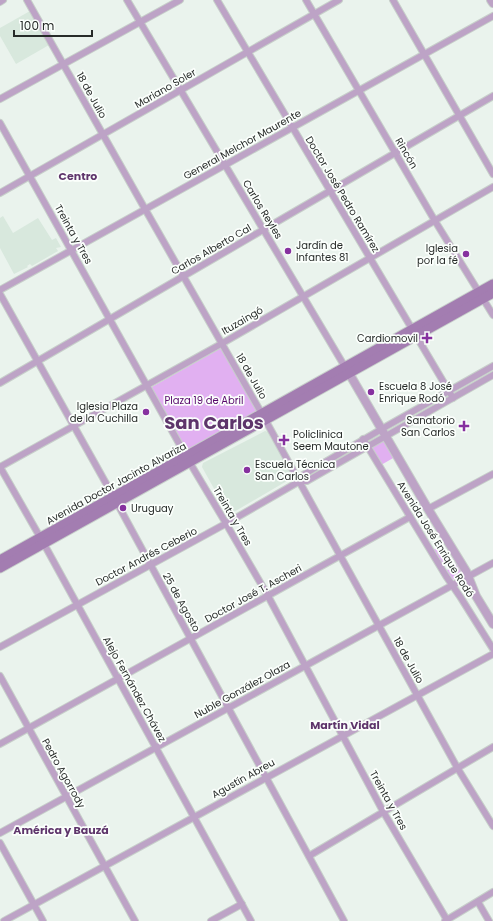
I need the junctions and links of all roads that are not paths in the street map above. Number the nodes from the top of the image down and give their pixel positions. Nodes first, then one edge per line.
1 (3, 0) edge
2 (27, 0) edge
3 (127, 0) edge
4 (180, 0) edge
5 (217, 0) edge
6 (306, 0) edge
7 (339, 0) edge
8 (393, 0) edge
9 (491, 0) edge
10 (0, 2) edge
11 (493, 3) edge
12 (314, 14) junction
13 (493, 16) edge
14 (140, 22) junction
15 (248, 52) junction
16 (424, 54) junction
17 (63, 64) junction
18 (358, 90) junction
19 (181, 91) junction
20 (493, 96) edge
21 (0, 100) edge
22 (459, 116) junction
23 (0, 123) edge
24 (292, 127) junction
25 (103, 135) junction
26 (396, 153) junction
27 (225, 164) junction
28 (493, 174) edge
29 (30, 176) junction
30 (493, 187) edge
31 (330, 191) junction
32 (0, 193) edge
33 (145, 209) junction
34 (435, 221) junction
35 (263, 230) junction
36 (71, 250) junction
37 (370, 259) junction
38 (183, 277) junction
39 (493, 284) edge
40 (0, 290) edge
41 (0, 294) edge
42 (493, 294) edge
43 (303, 296) junction
44 (481, 296) junction
45 (493, 316) edge
46 (110, 319) junction
47 (413, 333) junction
48 (221, 344) junction
49 (37, 361) junction
50 (493, 366) edge
51 (347, 370) junction
52 (493, 375) edge
53 (0, 383) edge
54 (146, 386) junction
55 (449, 391) junction
56 (453, 398) junction
57 (264, 417) junction
58 (74, 426) junction
59 (384, 433) junction
60 (363, 439) junction
61 (367, 446) junction
62 (188, 460) junction
63 (0, 467) edge
64 (493, 475) edge
65 (300, 481) junction
66 (115, 500) junction
67 (428, 509) junction
68 (410, 517) junction
69 (226, 523) junction
70 (42, 540) junction
71 (341, 555) junction
72 (0, 560) edge
73 (493, 563) edge
74 (151, 565) junction
75 (0, 568) edge
76 (469, 576) junction
77 (452, 585) junction
78 (268, 596) junction
79 (77, 604) junction
80 (493, 624) edge
81 (379, 625) junction
82 (191, 639) junction
83 (0, 647) edge
84 (493, 649) edge
85 (493, 654) edge
86 (304, 667) junction
87 (0, 676) edge
88 (118, 679) junction
89 (417, 695) junction
90 (228, 708) junction
91 (29, 729) junction
92 (342, 736) junction
93 (0, 744) edge
94 (493, 747) edge
95 (156, 748) junction
96 (458, 769) junction
97 (266, 777) junction
98 (66, 798) junction
99 (384, 813) junction
100 (194, 816) junction
101 (493, 826) edge
102 (0, 833) edge
103 (0, 843) edge
104 (309, 856) junction
105 (105, 866) junction
106 (493, 892) edge
107 (478, 902) junction
108 (242, 904) junction
109 (34, 905) junction
110 (446, 920) edge
111 (4, 921) edge
112 (43, 921) edge
113 (135, 921) edge
114 (211, 921) edge
115 (251, 921) edge
116 (344, 921) edge
117 (489, 921) edge

1 - 10 street
2 - 17 street, 18 de Julio
3 - 14 street, Carlos Reyles
4 - 14 street
5 - 15 street, Doctor José Pedro Ramírez
6 - 12 street, Rincón
7 - 12 street, Mariano Soler
8 - 16 street
9 - 11 street
12 - 15 street, Mariano Soler
12 - 18 street, Rincón
13 - 16 street, General Melchor Maurente
14 - 17 street
14 - 19 street, Carlos Reyles
15 - 19 street, Mariano Soler
15 - 24 street, Doctor José Pedro Ramírez
16 - 18 street, General Melchor Maurente
16 - 22 street
17 - 21 street
17 - 25 street, 18 de Julio
18 - 24 street, General Melchor Maurente
18 - 26 street, Rincón
19 - 25 street, Mariano Soler
19 - 27 street, Carlos Reyles
20 - 22 street, Carlos Alberto Cal
22 - 26 street, Carlos Alberto Cal
22 - 28 street
23 - 29 street, Treinta y Tres
24 - 27 street, General Melchor Maurente
24 - 31 street, Doctor José Pedro Ramírez
25 - 29 street, Mariano Soler
25 - 33 street, 18 de Julio
26 - 31 street, Carlos Alberto Cal
26 - 34 street, Rincón
27 - 33 street, General Melchor Maurente
27 - 35 street, Carlos Reyles
29 - 32 street, Mariano Soler
29 - 36 street, Treinta y Tres
30 - 34 street, Ituzaingó
31 - 35 street, Carlos Alberto Cal
31 - 37 street, Doctor José Pedro Ramírez
33 - 36 street, General Melchor Maurente
33 - 38 street, 18 de Julio
34 - 37 street, Ituzaingó
34 - 44 street, Rincón
35 - 38 street, Carlos Alberto Cal
35 - 43 street, Carlos Reyles
36 - 40 street, General Melchor Maurente
36 - 46 street, Treinta y Tres
37 - 43 street, Ituzaingó
37 - 47 street, Doctor José Pedro Ramírez
38 - 46 street, Carlos Alberto Cal
38 - 48 street, 18 de Julio
39 - 44 main road, Avenida Doctor Jacinto Alvariza
41 - 49 street, 25 de Agosto
42 - 44 main road, Avenida Doctor Jacinto Alvariza
43 - 48 street, Ituzaingó
43 - 51 street, Carlos Reyles
44 - 45 street, Rincón
44 - 47 main road, Avenida Doctor Jacinto Alvariza
46 - 49 street, Carlos Alberto Cal
46 - 54 street, Treinta y Tres
47 - 51 main road, Avenida Doctor Jacinto Alvariza
47 - 55 street, Doctor José Pedro Ramírez
48 - 54 street, Ituzaingó
48 - 57 street, 18 de Julio
49 - 53 street, Carlos Alberto Cal
49 - 58 street, 25 de Agosto
50 - 55 street, Doctor Andrés Ceberio
51 - 57 main road, Avenida Doctor Jacinto Alvariza
51 - 59 street, Carlos Reyles
52 - 56 street, Doctor Andrés Ceberio
54 - 58 street, Ituzaingó
54 - 62 street, Treinta y Tres
55 - 56 street, Doctor José Pedro Ramírez
55 - 59 street, Doctor Andrés Ceberio
56 - 59 street, Doctor Andrés Ceberio
57 - 62 main road, Avenida Doctor Jacinto Alvariza
57 - 65 street, 18 de Julio
58 - 63 street, Ituzaingó
58 - 66 street, 25 de Agosto
59 - 60 street, Doctor Andrés Ceberio
59 - 61 street, Doctor Andrés Ceberio
59 - 67 street, Avenida José Enrique Rodó
60 - 61 street, Avenida José Enrique Rodó
60 - 65 street, Doctor Andrés Ceberio
61 - 65 street, Doctor Andrés Ceberio
61 - 68 street, Avenida José Enrique Rodó
62 - 66 main road, Avenida Doctor Jacinto Alvariza
62 - 69 street, Treinta y Tres
63 - 70 street, Alejo Fernández Chávez
64 - 67 street
65 - 69 street, Doctor Andrés Ceberio
65 - 71 street, 18 de Julio
66 - 70 main road, Avenida Doctor Jacinto Alvariza
66 - 74 street, 25 de Agosto
67 - 76 street, Avenida José Enrique Rodó
68 - 71 street, Doctor José T. Ascheri
68 - 77 street, Avenida José Enrique Rodó
69 - 74 street, Doctor Andrés Ceberio
69 - 78 street, Treinta y Tres
70 - 72 main road, Avenida Doctor Jacinto Alvariza
70 - 75 main road, Avenida Doctor Jacinto Alvariza
70 - 79 street, Alejo Fernández Chávez
71 - 78 street, Doctor José T. Ascheri
71 - 81 street, 18 de Julio
73 - 76 street, Nuble González Olaza
74 - 79 street, Doctor Andrés Ceberio
74 - 82 street, 25 de Agosto
76 - 77 street, Nuble González Olaza
76 - 80 street, Avenida José Enrique Rodó
77 - 81 street, Nuble González Olaza
77 - 84 street, Avenida José Enrique Rodó
78 - 82 street, Doctor José T. Ascheri
78 - 86 street, Treinta y Tres
79 - 83 street, Doctor Andrés Ceberio
79 - 88 street, Alejo Fernández Chávez
81 - 86 street, Nuble González Olaza
81 - 89 street, 18 de Julio
82 - 88 street, Doctor José T. Ascheri
82 - 90 street, 25 de Agosto
85 - 89 street, Agustín Abreu
86 - 90 street, Nuble González Olaza
86 - 92 street, Treinta y Tres
87 - 91 street, Pedro Agorrody
88 - 91 street, Doctor José T. Ascheri
88 - 95 street, Alejo Fernández Chávez
89 - 92 street, Agustín Abreu
89 - 96 street, 18 de Julio
90 - 95 street, Nuble González Olaza
90 - 97 street, 25 de Agosto
91 - 93 street, Doctor José T. Ascheri
91 - 98 street, Pedro Agorrody
92 - 97 street, Agustín Abreu
92 - 99 street, Treinta y Tres
94 - 96 street
95 - 98 street, Nuble González Olaza
95 - 100 street, Alejo Fernández Chávez
96 - 99 street
96 - 101 street, 18 de Julio
97 - 100 street, Agustín Abreu
97 - 104 street, 25 de Agosto
98 - 102 street, Nuble González Olaza
98 - 105 street, Pedro Agorrody
99 - 104 street
99 - 110 street, Treinta y Tres
100 - 105 street, Agustín Abreu
100 - 108 street, Alejo Fernández Chávez
103 - 109 street
104 - 116 street, 25 de Agosto
105 - 109 street, Agustín Abreu
105 - 113 street, Pedro Agorrody
106 - 107 street
107 - 110 street
107 - 117 street
108 - 114 street
108 - 115 street, Alejo Fernández Chávez
109 - 111 street, Agustín Abreu
109 - 112 street

